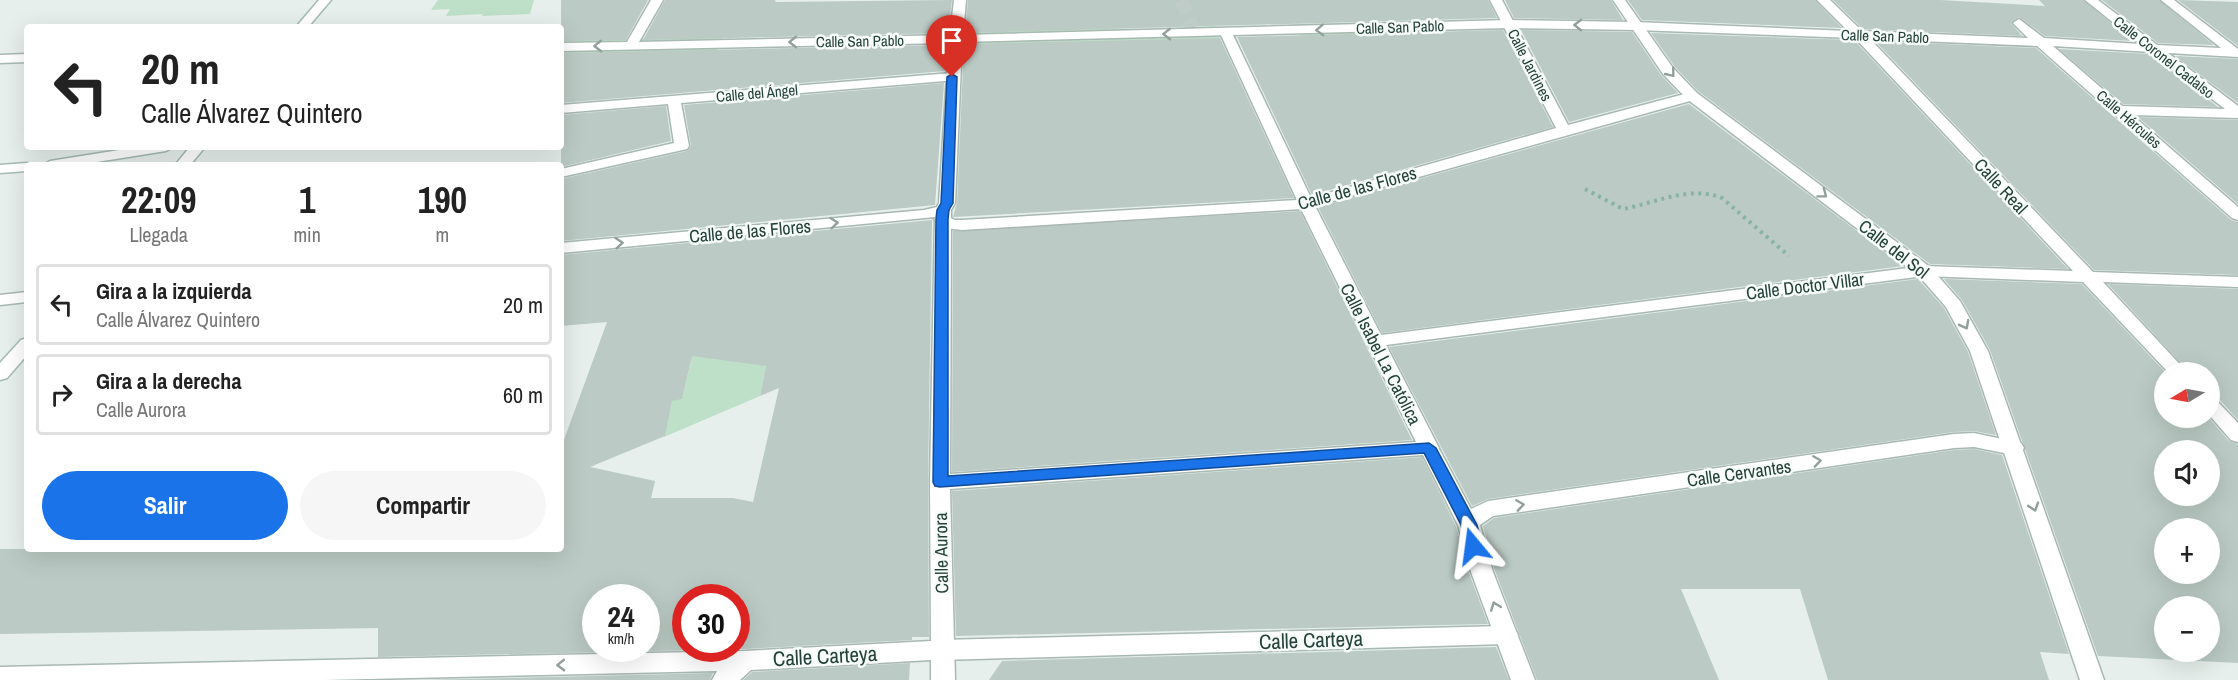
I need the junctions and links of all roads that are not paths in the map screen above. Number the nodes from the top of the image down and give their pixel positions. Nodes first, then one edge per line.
1 (325, 0) edge
2 (657, 0) edge
3 (960, 0) edge
4 (1496, 0) edge
5 (1619, 0) edge
6 (1823, 0) edge
7 (2091, 0) edge
8 (2167, 0) edge
9 (2019, 23) dead end
10 (305, 24) edge
11 (1509, 24) junction
12 (1636, 26) junction
13 (1226, 33) junction
14 (1859, 35) junction
15 (956, 39) junction
16 (2041, 42) junction
17 (631, 45) junction
18 (564, 46) edge
19 (2154, 48) junction
20 (2236, 53) edge
21 (24, 58) edge
22 (0, 59) edge
23 (952, 77) junction
24 (1692, 96) junction
25 (674, 100) junction
26 (564, 109) edge
27 (2118, 110) junction
28 (2238, 114) edge
29 (1564, 130) junction
30 (147, 150) edge
31 (195, 150) edge
32 (69, 162) edge
33 (185, 162) edge
34 (24, 167) edge
35 (0, 169) edge
36 (564, 172) edge
37 (1306, 204) junction
38 (941, 214) junction
39 (2238, 215) edge
40 (564, 248) edge
41 (1924, 270) junction
42 (2085, 276) junction
43 (2238, 282) edge
44 (24, 297) edge
45 (0, 300) edge
46 (1374, 341) junction
47 (24, 347) edge
48 (2168, 362) edge
49 (0, 374) edge
50 (2220, 416) edge
51 (2238, 435) edge
52 (1429, 448) junction
53 (2014, 448) junction
54 (940, 482) junction
55 (1469, 525) junction
56 (1506, 635) junction
57 (942, 650) junction
58 (750, 661) edge
59 (698, 662) edge
60 (744, 662) edge
61 (0, 677) edge
62 (724, 680) edge
63 (943, 680) edge
64 (1523, 680) edge
65 (2092, 680) edge

1 - 10 street
2 - 17 street
3 - 15 street, Calle Aurora
4 - 11 street, Calle Jardines
5 - 12 street, Calle del Sol
6 - 14 street, Calle Real
7 - 19 street, Calle Coronel Cadalso
8 - 20 street
9 - 16 street, Calle Hércules
12 -> 11 street, Calle San Pablo
11 -> 13 street, Calle San Pablo
11 - 29 street, Calle Jardines
12 - 14 street, Calle San Pablo
12 -> 24 street, Calle del Sol
13 -> 15 street, Calle San Pablo
13 - 37 street, Calle Isabel La Católica
14 - 16 street, Calle San Pablo
14 - 42 street, Calle Real
15 -> 17 street, Calle San Pablo
15 - 23 street, Calle Aurora
16 - 19 street, Calle San Pablo
16 - 27 street, Calle Hércules
17 -> 18 street, Calle San Pablo
19 - 20 street, Calle San Pablo
19 - 28 street, Calle Coronel Cadalso
21 - 22 street
23 - 25 street, Calle del Ángel
23 - 38 street, Calle Aurora
24 - 29 street, Calle de las Flores
24 -> 41 street, Calle del Sol
25 - 26 street, Calle del Ángel
25 - 36 street
27 - 28 street
27 - 39 street, Calle Hércules
29 - 37 street, Calle de las Flores
30 - 32 street
31 - 33 street
34 - 35 street
37 - 38 street, Calle de las Flores
37 - 46 street, Calle Isabel La Católica
40 -> 38 street, Calle de las Flores
38 - 54 street, Calle Aurora
41 - 42 street, Calle Doctor Villar
41 - 46 street, Calle Doctor Villar
41 -> 53 street, Calle del Sol
42 - 43 street, Calle Doctor Villar
42 - 48 street, Calle Real
44 - 45 street
46 - 52 street, Calle Isabel La Católica
47 - 49 street
50 - 51 street
52 - 54 street
52 - 55 street, Calle Isabel La Católica
55 -> 53 street, Calle Cervantes
53 -> 65 street, Calle del Sol
54 - 57 street, Calle Aurora
56 -> 55 street, Calle Isabel La Católica
56 - 57 street, Calle Carteya
56 - 64 street, Calle Isabel La Católica
57 - 58 street, Calle Carteya
57 - 63 street, Calle Aurora
59 -> 61 street, Calle Carteya
60 - 62 street

